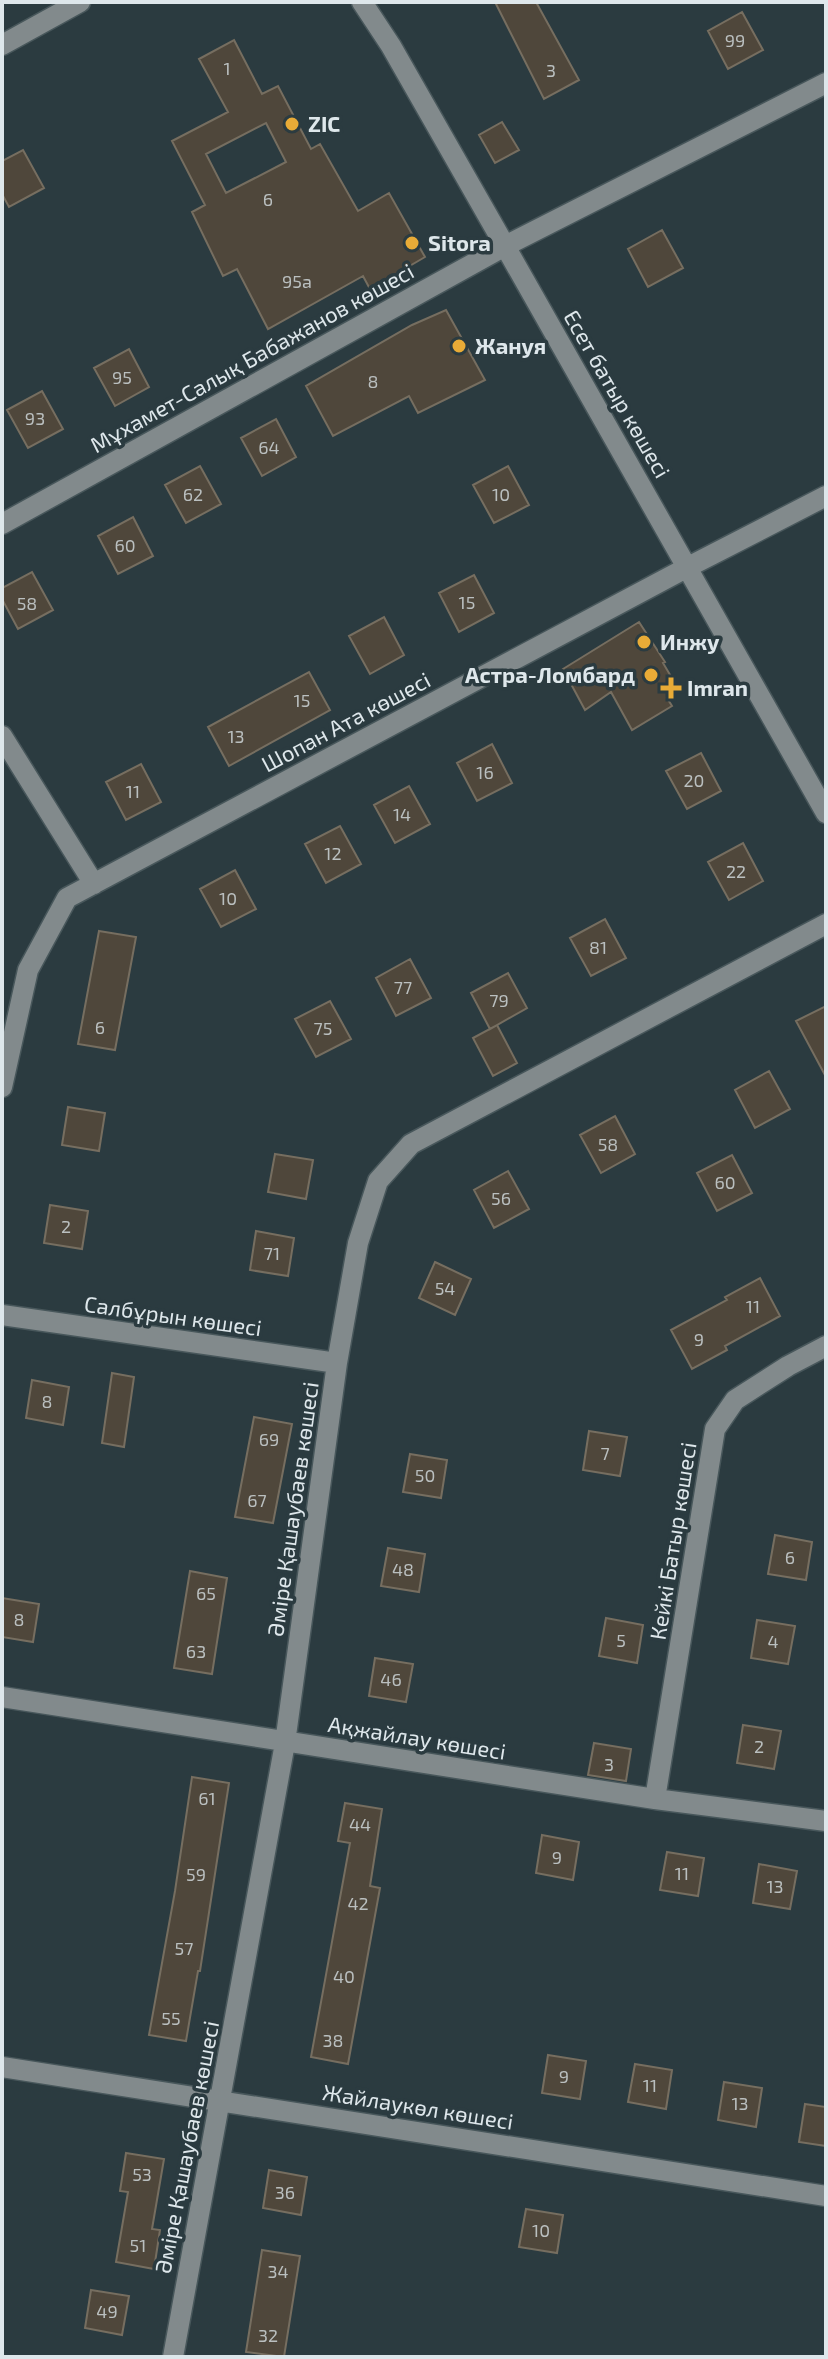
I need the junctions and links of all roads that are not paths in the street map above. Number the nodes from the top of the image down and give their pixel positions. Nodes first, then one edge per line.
1 (80, 2) edge
2 (362, 2) edge
3 (2, 45) edge
4 (826, 83) edge
5 (505, 246) junction
6 (826, 496) edge
7 (2, 524) edge
8 (688, 567) junction
9 (2, 736) edge
10 (826, 813) edge
11 (94, 884) junction
12 (826, 924) edge
13 (2, 1087) edge
14 (2, 1315) edge
15 (826, 1346) edge
16 (337, 1363) junction
17 (2, 1697) edge
18 (285, 1743) junction
19 (655, 1799) junction
20 (826, 1821) edge
21 (2, 2067) edge
22 (221, 2100) junction
23 (826, 2196) edge
24 (173, 2357) edge

1 - 3 street
2 - 5 street, Есет батыр көшесі
4 - 5 street, Мұхамет-Салық Бабажанов көшесі
5 - 7 street, Мұхамет-Салық Бабажанов көшесі
5 - 8 street, Есет батыр көшесі
6 - 8 street, Шопан Ата көшесі
8 - 10 street, Есет батыр көшесі
8 - 11 street, Шопан Ата көшесі
9 - 11 street
11 - 13 street, Шопан Ата көшесі
12 - 16 street, Әміре Қашаубаев көшесі
14 - 16 street, Салбұрын көшесі
15 - 19 street, Кейкі Батыр көшесі
16 - 18 street, Әміре Қашаубаев көшесі
17 - 18 street, Ақжайлау көшесі
18 - 19 street, Ақжайлау көшесі
18 - 22 street, Әміре Қашаубаев көшесі
19 - 20 street, Ақжайлау көшесі
21 - 22 street, Жайлаукөл көшесі
22 - 23 street, Жайлаукөл көшесі
22 - 24 street, Әміре Қашаубаев көшесі

